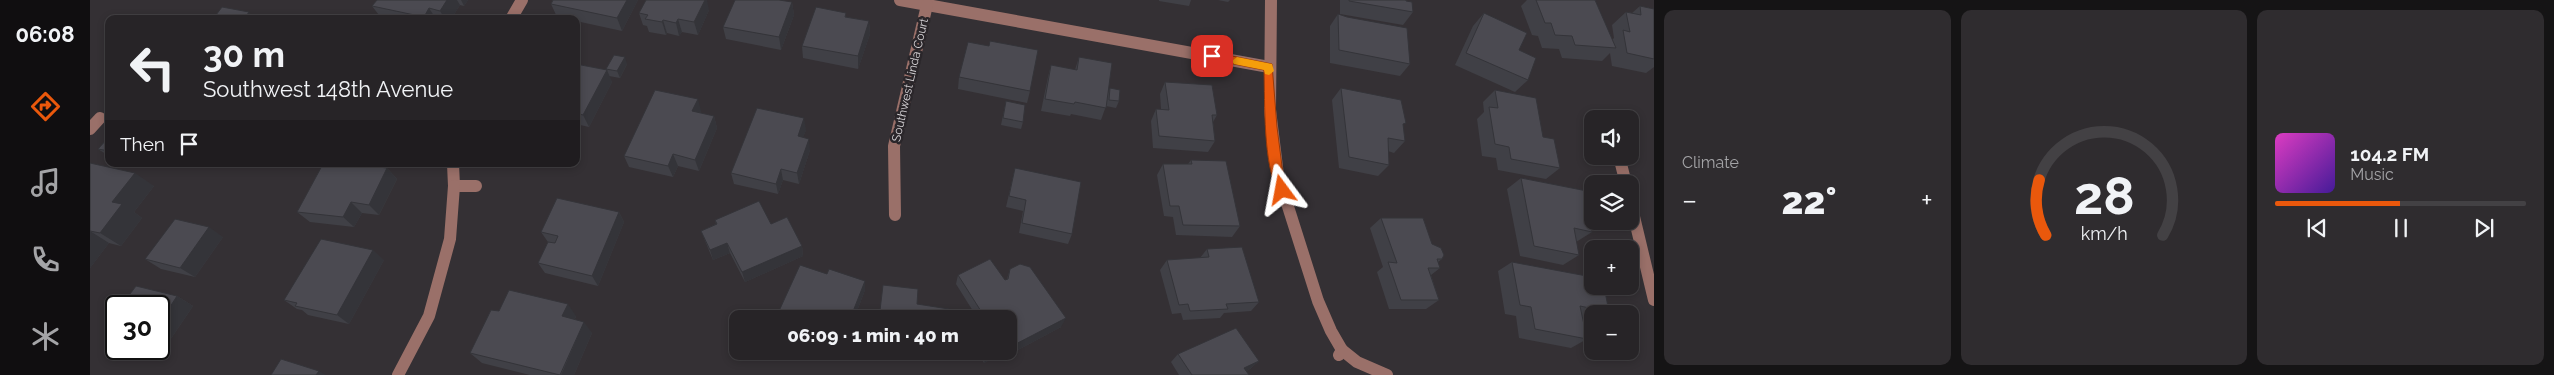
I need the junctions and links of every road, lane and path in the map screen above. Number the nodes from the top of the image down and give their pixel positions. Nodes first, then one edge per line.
1 (522, 0) edge
2 (900, 0) edge
3 (1271, 0) edge
4 (927, 5) junction
5 (513, 15) edge
6 (1269, 66) junction
7 (100, 118) dead end
8 (90, 129) edge
9 (453, 167) edge
10 (454, 186) junction
11 (476, 186) dead end
12 (895, 215) dead end
13 (1637, 230) edge
14 (1654, 300) edge
15 (398, 375) edge
16 (1387, 375) edge

1 - 5 street
2 - 4 street
3 - 6 street
4 - 6 street
4 - 12 street, Southwest Linda Court
6 - 16 street
7 - 8 street
9 - 10 street
10 - 11 street
10 - 15 street
13 - 14 street

